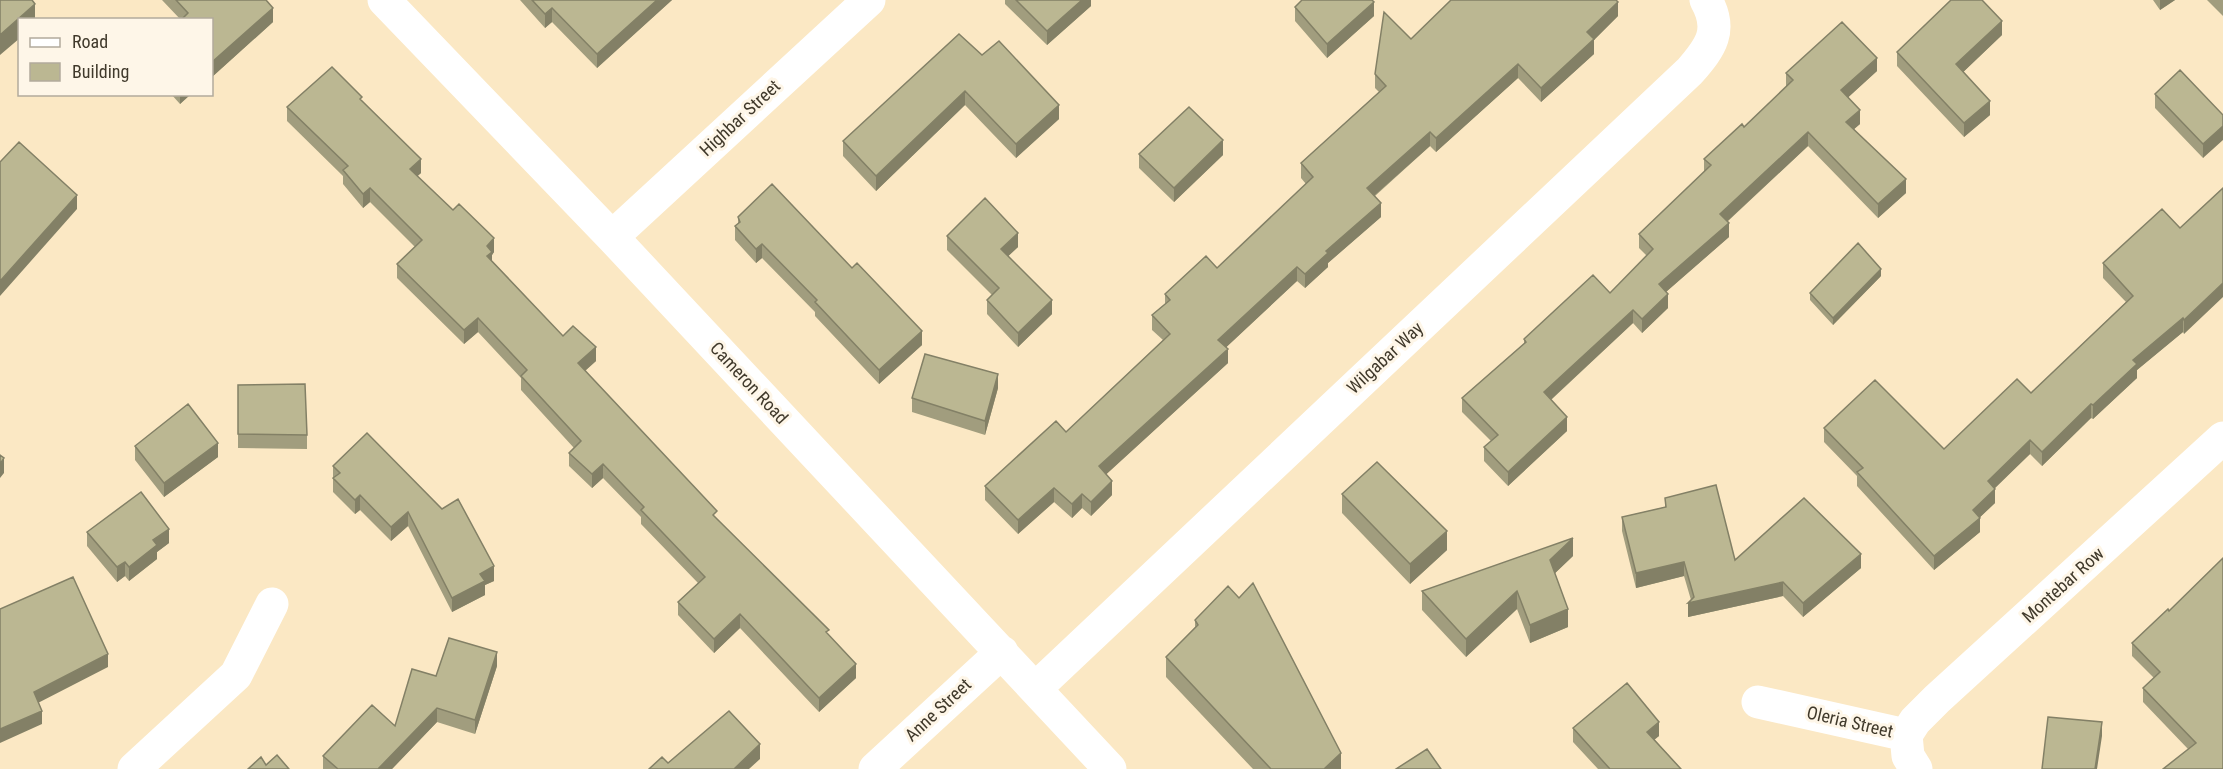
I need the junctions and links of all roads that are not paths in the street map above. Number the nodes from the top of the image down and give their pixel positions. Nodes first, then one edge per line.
1 (384, 0) edge
2 (869, 0) edge
3 (1711, 8) edge
4 (612, 237) junction
5 (2223, 438) edge
6 (272, 604) dead end
7 (1002, 652) junction
8 (1035, 689) junction
9 (1758, 702) dead end
10 (1906, 735) junction
11 (134, 769) edge
12 (875, 769) edge
13 (1110, 769) edge
14 (1916, 769) edge

1 - 4 street, Cameron Road
2 - 4 street, Highbar Street
3 - 8 street, Wilgabar Way
4 - 7 street, Cameron Road
5 - 10 street, Montebar Row
6 - 11 street
7 - 8 street, Cameron Road
7 - 12 street, Anne Street
8 - 13 street, Cameron Road
9 - 10 street, Oleria Street
10 - 14 street, Oleria Street

